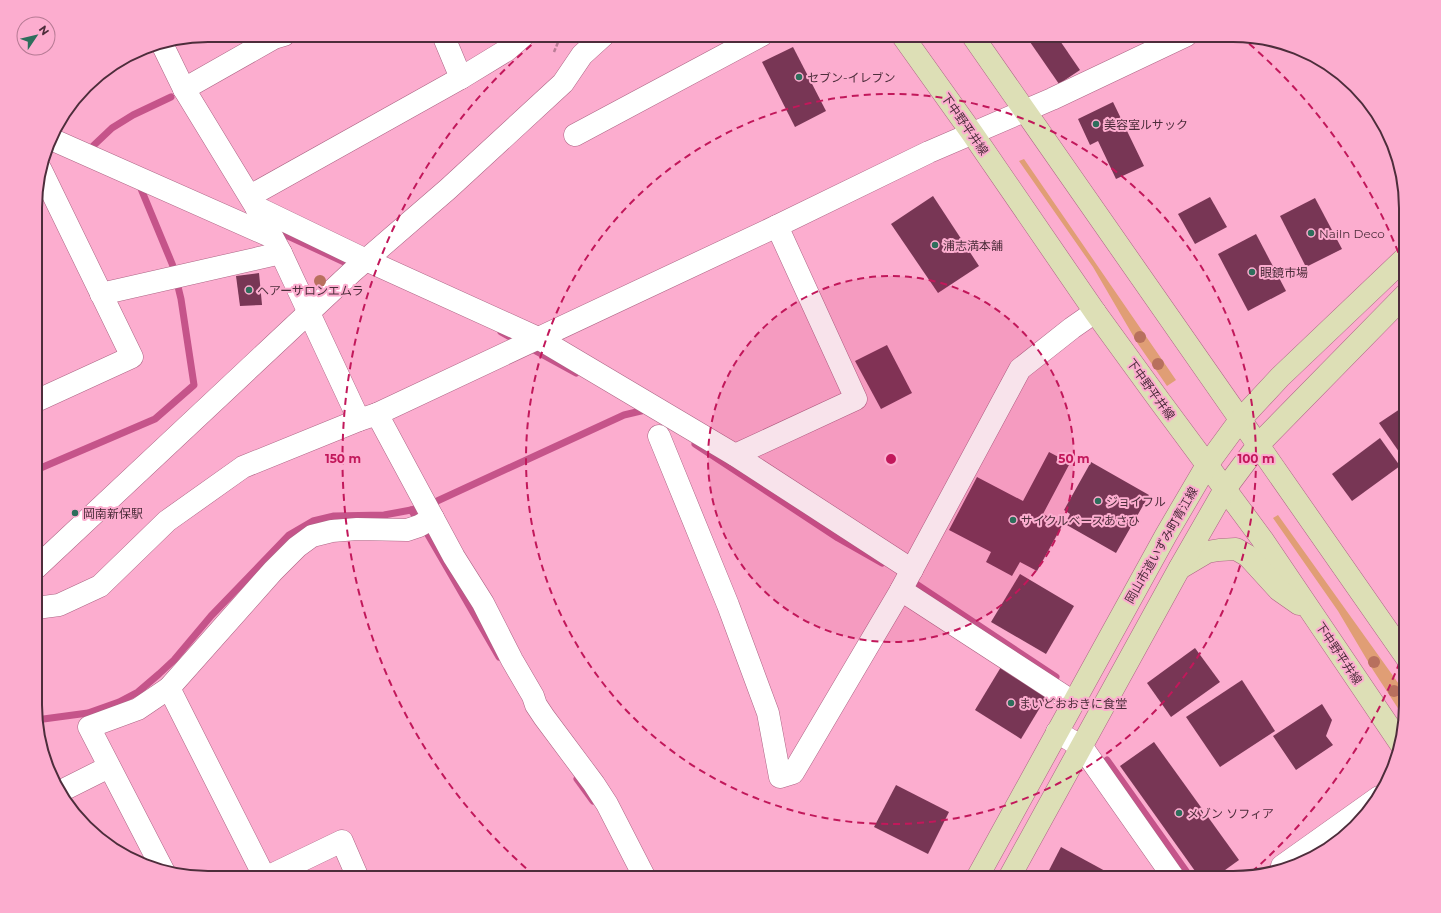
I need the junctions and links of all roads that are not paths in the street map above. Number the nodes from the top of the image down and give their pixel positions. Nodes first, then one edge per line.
1 (267, 42) edge
2 (445, 42) edge
3 (516, 42) edge
4 (596, 42) edge
5 (749, 42) edge
6 (907, 42) edge
7 (977, 42) edge
8 (1172, 42) edge
9 (164, 48) edge
10 (461, 78) junction
11 (184, 89) junction
12 (1025, 111) junction
13 (972, 133) junction
14 (575, 135) dead end
15 (56, 141) edge
16 (45, 177) edge
17 (265, 224) junction
18 (778, 226) junction
19 (1399, 264) edge
20 (360, 265) junction
21 (101, 294) junction
22 (1399, 301) edge
23 (309, 312) junction
24 (1096, 312) junction
25 (528, 342) junction
26 (42, 398) edge
27 (368, 417) junction
28 (1240, 420) junction
29 (659, 436) dead end
30 (1258, 445) junction
31 (735, 455) junction
32 (1207, 465) junction
33 (1225, 489) junction
34 (426, 515) junction
35 (42, 562) edge
36 (1178, 569) junction
37 (907, 579) junction
38 (42, 607) edge
39 (1313, 614) junction
40 (1399, 647) edge
41 (169, 688) junction
42 (1073, 702) junction
43 (1058, 732) junction
44 (1396, 737) edge
45 (1082, 747) junction
46 (109, 766) junction
47 (65, 789) edge
48 (1363, 808) edge
49 (1289, 861) edge
50 (160, 863) edge
51 (261, 871) edge
52 (280, 871) edge
53 (355, 871) edge
54 (641, 871) edge
55 (981, 871) edge
56 (1013, 871) edge
57 (1169, 871) edge

1 - 11 street
2 - 10 street
3 - 10 street
4 - 20 street
5 - 14 street
6 - 13 street, 下中野平井線
7 - 12 street
8 - 12 street
9 - 11 street
10 - 17 street
11 - 17 street
12 - 13 street
12 - 28 street
13 - 18 street
13 - 24 street, 下中野平井線
15 - 17 street
16 - 21 street
17 - 20 street
17 - 21 street
17 - 23 street
18 - 25 street
18 - 31 street
19 - 28 street, 岡山市道いずみ町青江線
20 - 23 street
20 - 25 street
21 - 26 street
22 - 30 street
23 - 27 street
23 - 35 street
24 - 32 street, 下中野平井線
24 - 37 street
25 - 27 street
25 - 31 street
27 - 34 street
27 - 38 street
28 - 30 street
28 - 32 street, 岡山市道いずみ町青江線
29 - 37 street
30 - 33 street
30 - 40 street
31 - 37 street
32 - 33 street, 下中野平井線
32 - 42 street, 岡山市道いずみ町青江線
33 - 36 street
33 - 39 street, 下中野平井線
34 - 41 street
34 - 54 street
36 - 39 street
36 - 45 street
37 - 42 street
39 - 44 street, 下中野平井線
41 - 46 street
41 - 51 street
42 - 43 street, 岡山市道いずみ町青江線
43 - 45 street
43 - 55 street, 岡山市道いずみ町青江線
45 - 56 street
45 - 57 street
46 - 47 street
46 - 50 street
48 - 49 street
52 - 53 street

